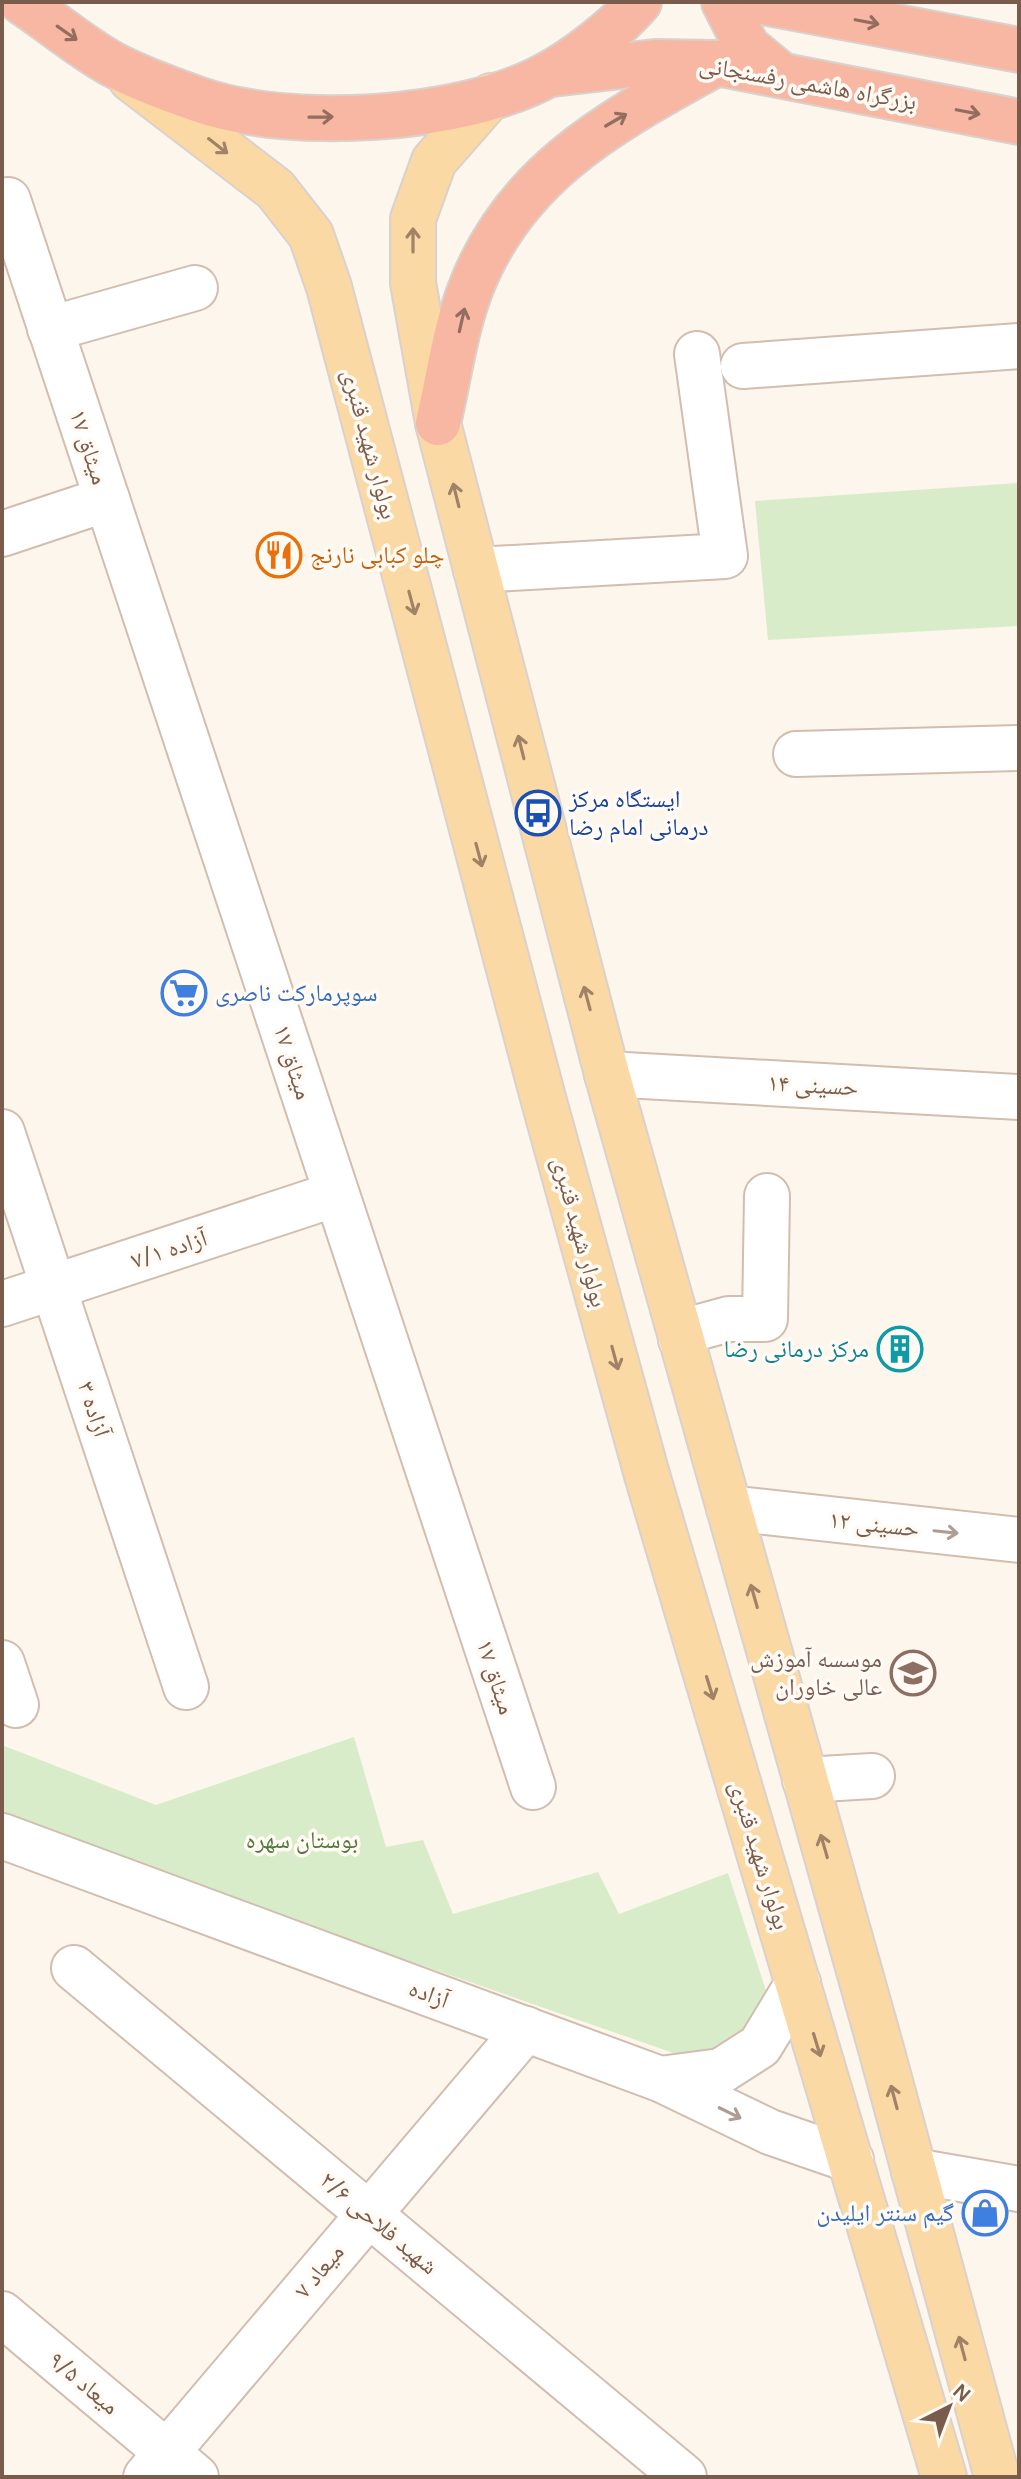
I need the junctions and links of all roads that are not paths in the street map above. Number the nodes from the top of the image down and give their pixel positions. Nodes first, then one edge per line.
1 (22, 2) edge
2 (724, 2) edge
3 (763, 2) edge
4 (633, 9) edge
5 (1019, 50) edge
6 (717, 63) junction
7 (112, 64) junction
8 (548, 75) junction
9 (781, 75) junction
10 (491, 96) junction
11 (1019, 122) edge
12 (8, 200) dead end
13 (195, 288) dead end
14 (50, 329) junction
15 (1019, 346) edge
16 (697, 354) dead end
17 (743, 366) dead end
18 (438, 423) junction
19 (107, 499) junction
20 (2, 534) edge
21 (476, 570) junction
22 (1019, 748) edge
23 (796, 754) dead end
24 (607, 1074) junction
25 (542, 1094) junction
26 (1019, 1097) edge
27 (2, 1132) edge
28 (336, 1194) junction
29 (767, 1196) dead end
30 (53, 1287) junction
31 (2, 1304) edge
32 (681, 1339) junction
33 (729, 1508) junction
34 (1019, 1540) edge
35 (2, 1663) edge
36 (186, 1687) dead end
37 (16, 1705) dead end
38 (872, 1776) dead end
39 (805, 1780) junction
40 (533, 1787) dead end
41 (2, 1836) edge
42 (74, 1968) dead end
43 (798, 1983) junction
44 (526, 2029) junction
45 (660, 2079) junction
46 (851, 2160) junction
47 (914, 2171) junction
48 (1019, 2189) edge
49 (368, 2213) junction
50 (2, 2314) edge
51 (169, 2469) edge
52 (684, 2477) edge
53 (944, 2477) edge
54 (997, 2477) edge

1 -> 7 highway
2 - 9 highway
3 -> 5 highway
4 - 8 highway
6 - 8 highway, بزرگراه هاشمی رفسنجانی
6 - 9 highway, بزرگراه هاشمی رفسنجانی
18 -> 6 highway
7 -> 10 highway
7 -> 25 main road, بولوار شهید قنبری
8 - 10 highway
9 -> 11 highway, بزرگراه هاشمی رفسنجانی
18 -> 10 main road
12 - 14 street, میثاق ۱۷
13 - 14 street
14 - 19 street, میثاق ۱۷
15 - 17 street
16 - 21 street
21 -> 18 main road
19 - 20 street
19 - 28 street, میثاق ۱۷
24 -> 21 main road
22 - 23 street
24 - 25 main road
24 - 26 street, حسینی ۱۴
24 - 32 main road
25 -> 43 main road, بولوار شهید قنبری
27 - 30 street, آزاده ۳
28 - 30 street, آزاده ۷/۱
28 - 40 street, میثاق ۱۷
29 - 32 street
30 - 31 street, آزاده ۷/۱
30 - 36 street, آزاده ۳
32 - 33 main road
33 -> 34 street, حسینی ۱۲
39 -> 33 main road
35 - 37 street
38 - 39 street
47 -> 39 main road
41 - 44 street, آزاده
42 - 49 street, شهید فلاحی ۲/۶
43 - 45 street
43 -> 46 main road, بولوار شهید قنبری
44 - 45 street, آزاده
44 - 49 street, میعاد ۷
45 -> 46 street, آزاده
46 - 53 main road, بولوار شهید قنبری
47 - 48 street
54 -> 47 main road
49 - 51 street, میعاد ۷
49 - 52 street, شهید فلاحی ۲/۶
50 - 51 street, میعاد ۹/۵

